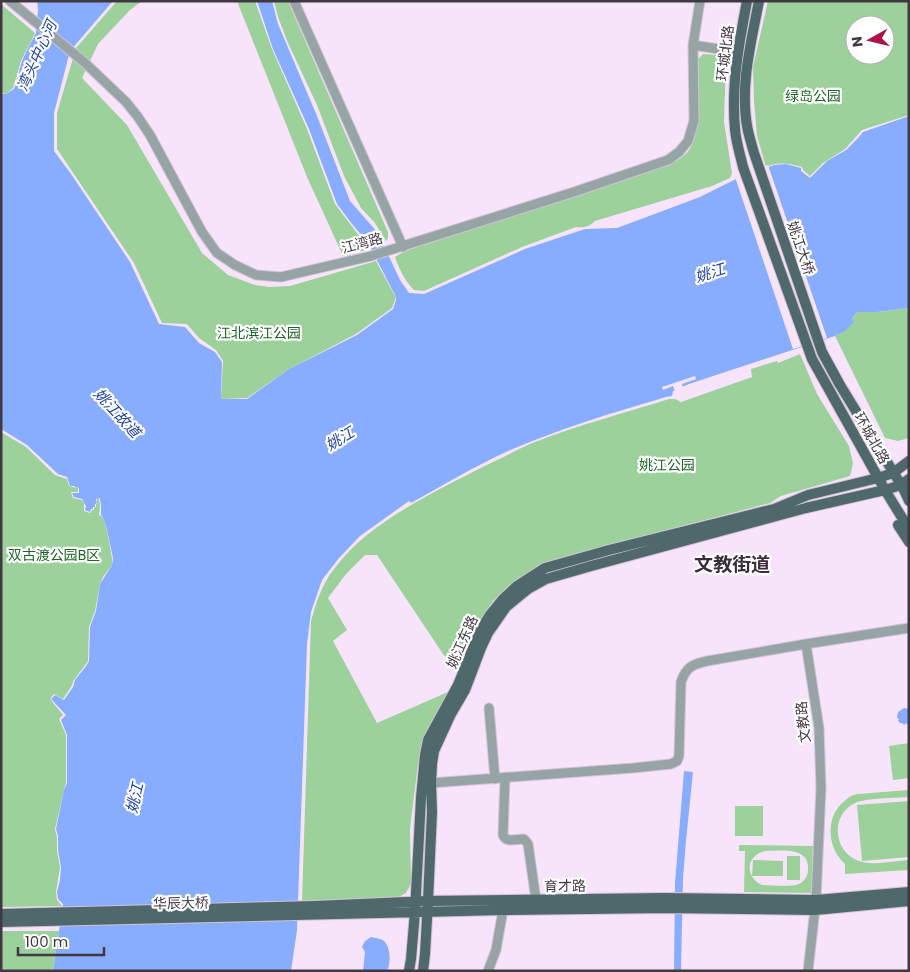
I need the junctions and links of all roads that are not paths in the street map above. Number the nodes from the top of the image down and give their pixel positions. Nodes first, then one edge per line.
1 (10, 1) edge
2 (294, 1) edge
3 (700, 1) edge
4 (747, 1) edge
5 (759, 1) edge
6 (693, 45) junction
7 (738, 52) junction
8 (754, 153) joint
9 (743, 167) joint
10 (403, 247) junction
11 (822, 352) joint
12 (812, 359) joint
13 (909, 461) edge
14 (893, 473) junction
15 (875, 479) junction
16 (905, 486) edge
17 (882, 491) junction
18 (909, 501) edge
19 (909, 530) edge
20 (909, 542) edge
21 (909, 628) edge
22 (806, 644) junction
23 (489, 708) dead end
24 (500, 778) junction
25 (431, 783) junction
26 (909, 892) edge
27 (536, 900) junction
28 (909, 901) edge
29 (665, 903) junction
30 (815, 905) junction
31 (428, 906) junction
32 (415, 907) junction
33 (315, 910) joint
34 (503, 910) junction
35 (1, 914) edge
36 (49, 916) junction
37 (1, 922) edge
38 (409, 971) edge
39 (423, 971) edge
40 (488, 971) edge
41 (808, 971) edge

1 - 10 street, 江湾路
2 - 10 street
3 - 6 street, 江湾路
4 - 7 main road, 环城北路
5 - 8 main road, 环城北路
6 - 7 street
6 - 10 street, 江湾路
7 - 9 main road, 环城北路
8 - 11 main road, 姚江大桥
9 - 12 main road, 姚江大桥
11 - 14 main road, 环城北路
12 - 15 main road, 环城北路
13 - 14 main road, 姚江东路
14 - 15 main road, 姚江东路
14 - 16 main road, 环城北路
15 - 17 main road, 环城北路
15 - 32 main road, 姚江东路
16 - 17 main road, 姚江东路
16 - 18 main road, 环城北路
17 - 19 main road, 环城北路
17 - 20 main road
17 - 25 main road, 姚江东路
21 - 22 street
22 - 24 street
22 - 30 street, 文教路
23 - 24 street
24 - 25 street
24 - 27 street
25 - 31 main road, 姚江东路
26 - 30 main road, 育才路
27 - 29 main road, 育才路
27 - 31 main road, 育才路
28 - 30 main road, 育才路
29 - 30 main road, 育才路
29 - 34 main road, 育才路
30 - 41 street
31 - 32 main road, 育才路
31 - 34 main road, 育才路
31 - 39 main road, 姚江东路
32 - 33 main road, 育才路
32 - 38 main road, 姚江东路
33 - 36 main road, 华辰大桥
34 - 40 street
35 - 36 main road
36 - 37 main road

